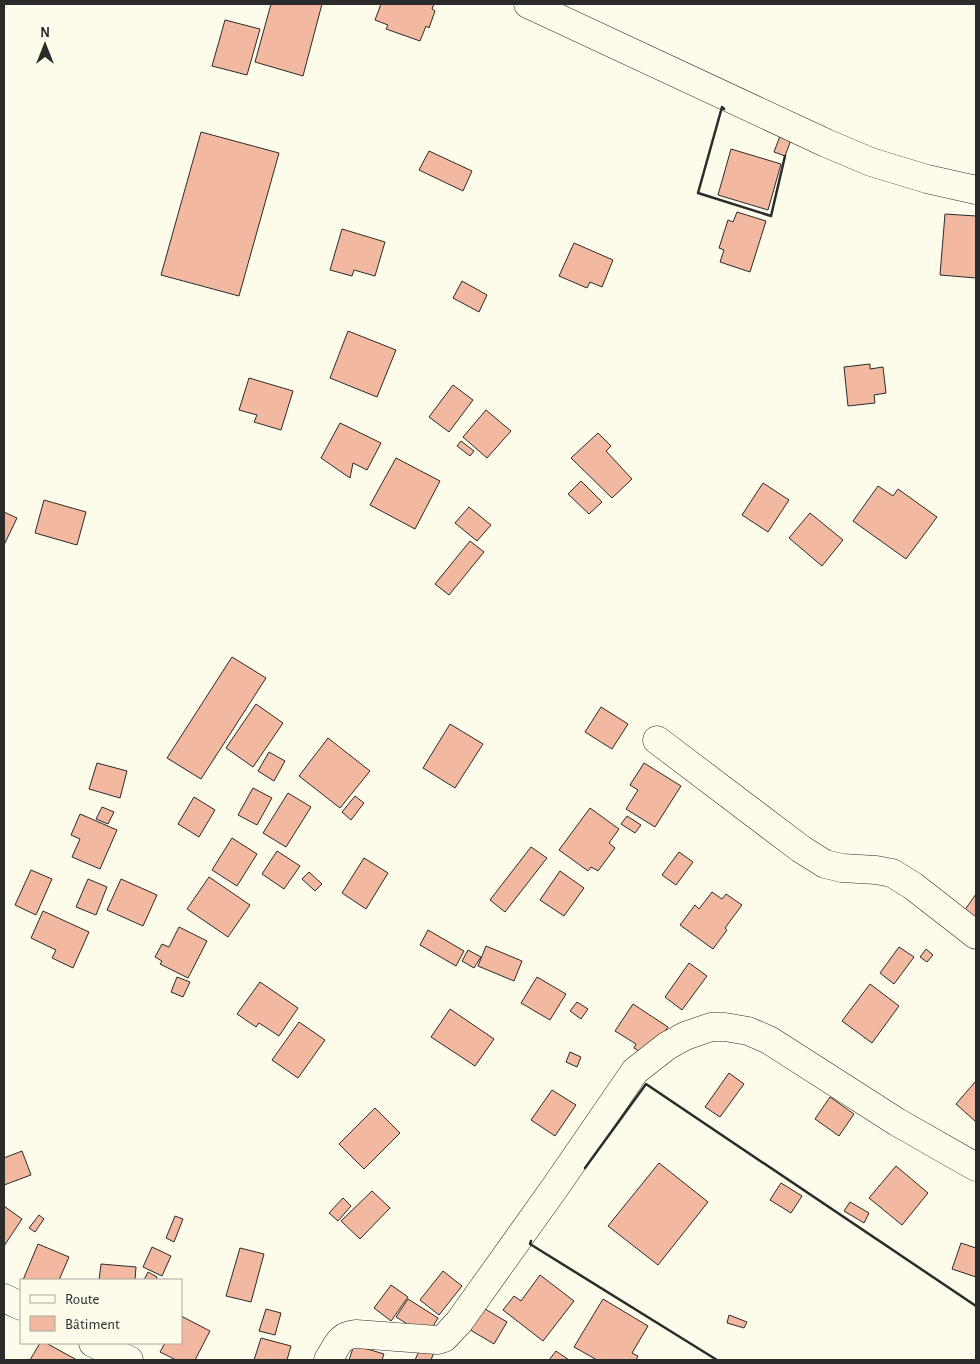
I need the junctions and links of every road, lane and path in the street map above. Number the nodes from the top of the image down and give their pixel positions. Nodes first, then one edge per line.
1 (528, 4) edge
2 (976, 190) edge
3 (657, 740) dead end
4 (976, 935) edge
5 (976, 1166) edge
6 (4, 1298) edge
7 (20, 1306) edge
8 (95, 1344) edge
9 (129, 1360) edge
10 (328, 1360) edge

1 - 2 street
3 - 4 street
5 - 10 street
6 - 7 street
8 - 9 street

